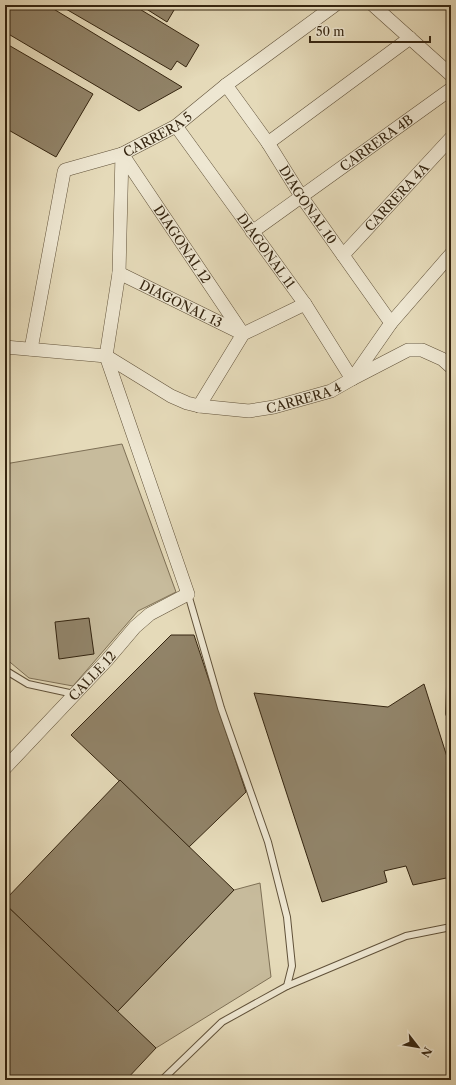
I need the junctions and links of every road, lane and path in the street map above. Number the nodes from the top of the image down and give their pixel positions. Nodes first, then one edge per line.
1 (335, 5) edge
2 (373, 5) edge
3 (410, 38) junction
4 (451, 75) edge
5 (226, 85) junction
6 (451, 89) edge
7 (176, 126) junction
8 (451, 138) edge
9 (268, 143) junction
10 (122, 154) junction
11 (301, 196) junction
12 (252, 232) junction
13 (451, 254) edge
14 (343, 255) junction
15 (119, 273) junction
16 (305, 304) junction
17 (391, 323) junction
18 (243, 334) junction
19 (5, 347) edge
20 (31, 349) junction
21 (106, 356) junction
22 (451, 367) edge
23 (352, 379) junction
24 (199, 406) junction
25 (188, 594) junction
26 (5, 670) edge
27 (451, 685) edge
28 (74, 694) junction
29 (449, 713) dead end
30 (5, 768) edge
31 (451, 927) edge
32 (287, 986) junction
33 (162, 1080) edge

1 - 5 street, CARRERA 5
2 - 3 street
3 - 4 street
3 - 9 street
5 - 7 street, CARRERA 5
5 - 9 street, DIAGONAL 10
6 - 11 street, CARRERA 4B
7 - 10 street, CARRERA 5
7 - 12 street, DIAGONAL 11
8 - 14 street, CARRERA 4A
9 - 11 street, DIAGONAL 10
10 - 15 street, CARRERA 5
10 - 18 street, DIAGONAL 12
10 - 20 street
11 - 12 street, CARRERA 4B
11 - 14 street, DIAGONAL 10
12 - 16 street, DIAGONAL 11
13 - 17 street, CARRERA 4
14 - 17 street, DIAGONAL 10
15 - 18 street, DIAGONAL 13
15 - 21 street, CARRERA 5
16 - 18 street
16 - 23 street, DIAGONAL 11
17 - 23 street, CARRERA 4
18 - 24 street
19 - 20 street
20 - 21 street
21 - 24 street, CARRERA 4
21 - 25 street
22 - 23 street
23 - 24 street, CARRERA 4
25 - 28 street, CALLE 12
25 - 32 lane
26 - 28 lane
27 - 29 lane
28 - 30 street, CALLE 12
31 - 32 lane
32 - 33 lane

